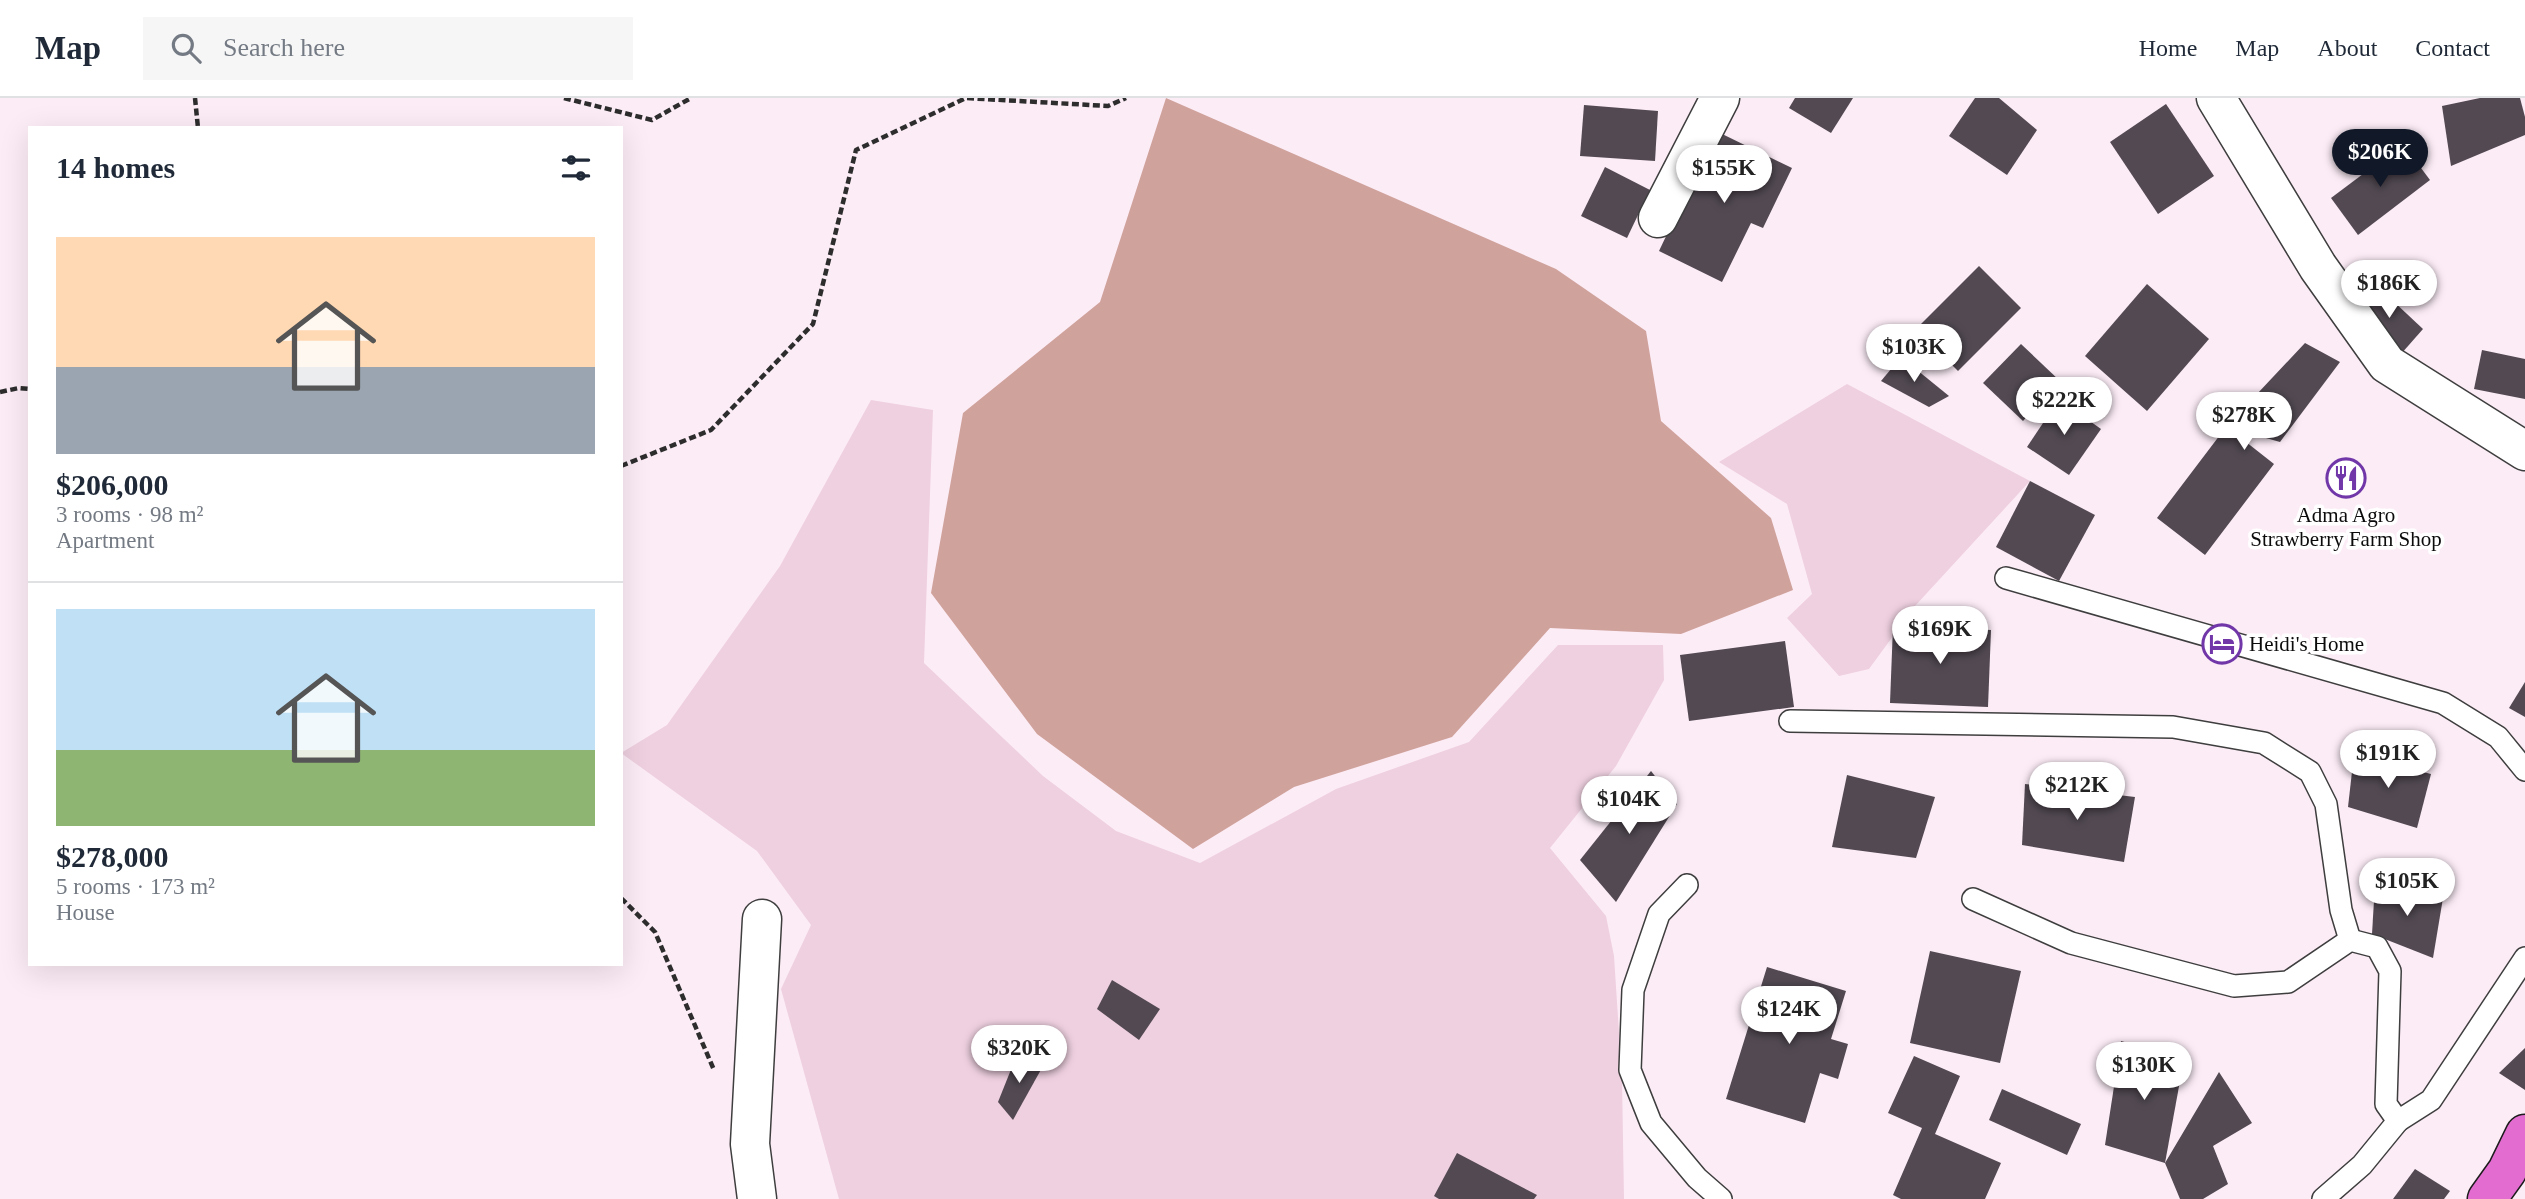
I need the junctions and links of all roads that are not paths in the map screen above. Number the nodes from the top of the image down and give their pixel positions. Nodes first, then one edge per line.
1 (1720, 98) edge
2 (2216, 98) edge
3 (1658, 218) dead end
4 (2525, 451) edge
5 (2006, 578) dead end
6 (1790, 720) dead end
7 (2525, 770) edge
8 (1687, 885) dead end
9 (1973, 899) dead end
10 (762, 919) dead end
11 (2350, 940) junction
12 (2525, 958) edge
13 (2398, 1121) junction
14 (2525, 1134) edge
15 (757, 1199) edge
16 (1721, 1199) edge
17 (2323, 1199) edge
18 (2487, 1199) edge

1 - 3 street
2 - 4 street
5 - 7 lane
6 - 11 lane
8 - 16 lane
9 - 11 lane
10 - 15 street
11 - 13 lane
12 - 13 lane
13 - 17 lane
14 - 18 highway

